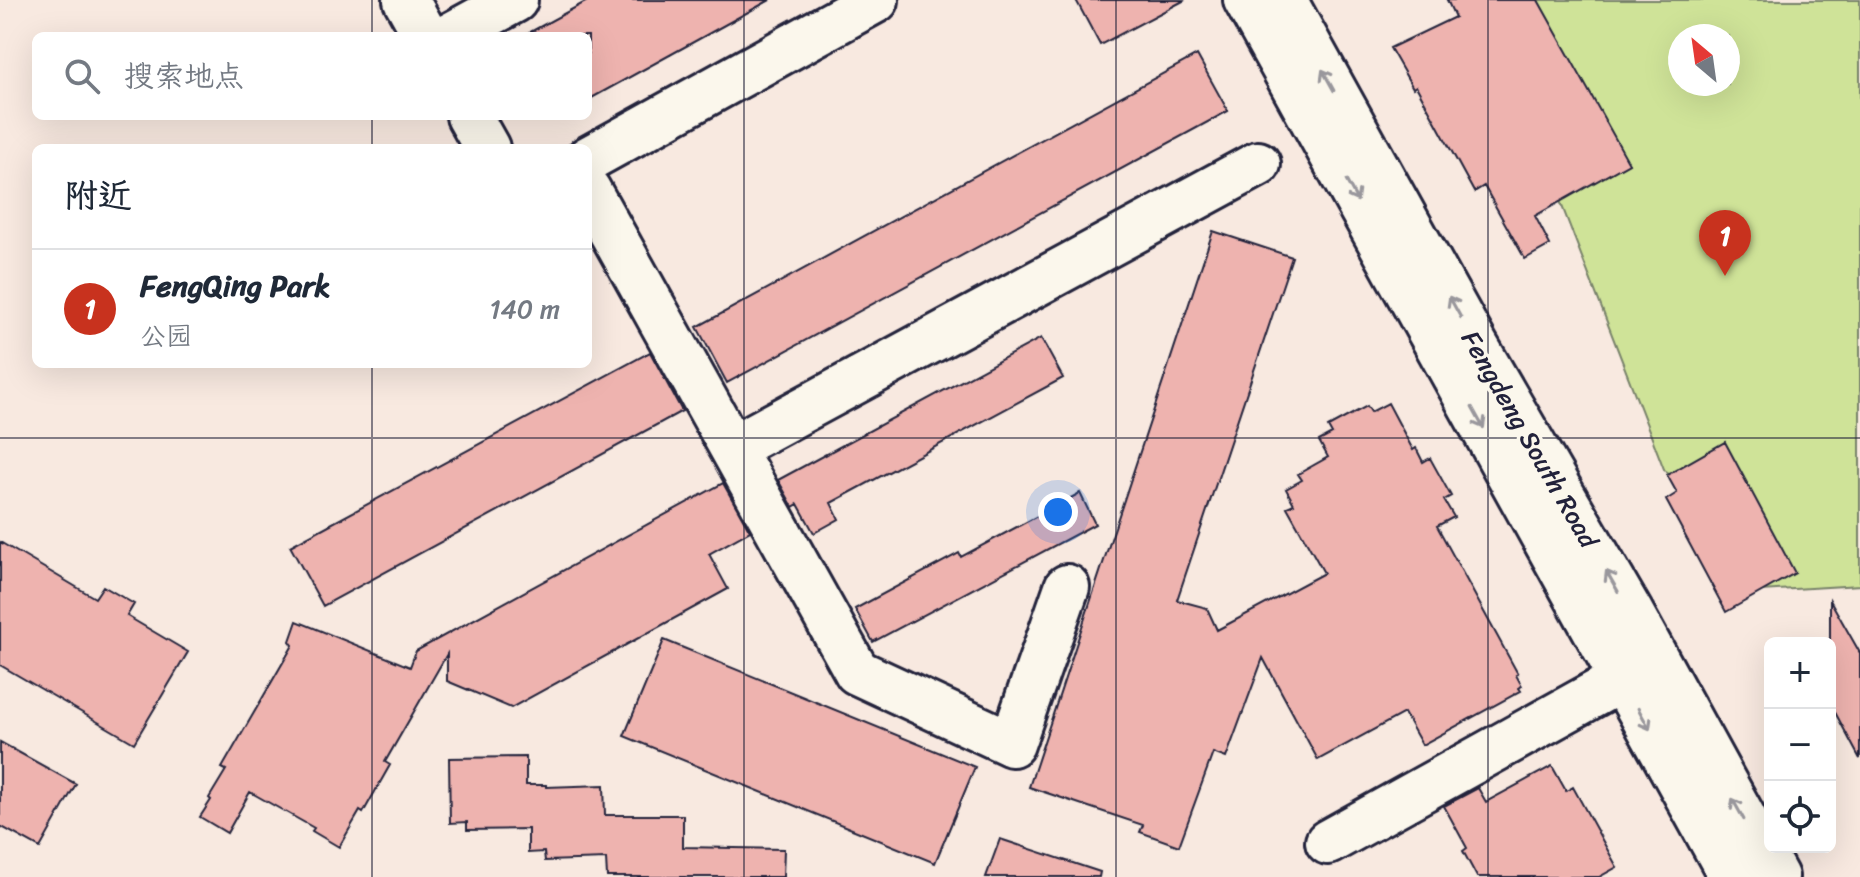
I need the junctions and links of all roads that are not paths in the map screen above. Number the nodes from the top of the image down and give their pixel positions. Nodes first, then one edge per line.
1 (406, 0) edge
2 (515, 0) edge
3 (876, 0) edge
4 (1246, 0) edge
5 (1284, 0) edge
6 (424, 32) edge
7 (456, 32) edge
8 (471, 120) edge
9 (485, 144) edge
10 (592, 157) edge
11 (1258, 164) dead end
12 (592, 197) edge
13 (732, 448) junction
14 (1067, 587) dead end
15 (1622, 679) junction
16 (1328, 842) dead end
17 (1732, 877) edge
18 (1776, 877) edge

1 - 6 street
2 - 7 street
3 - 10 street
4 -> 15 street, Fengdeng South Road
18 -> 5 street, Fengdeng South Road
8 - 9 street
11 - 13 street
12 - 13 street
13 - 14 street
15 - 16 street
15 -> 17 street, Fengdeng South Road

